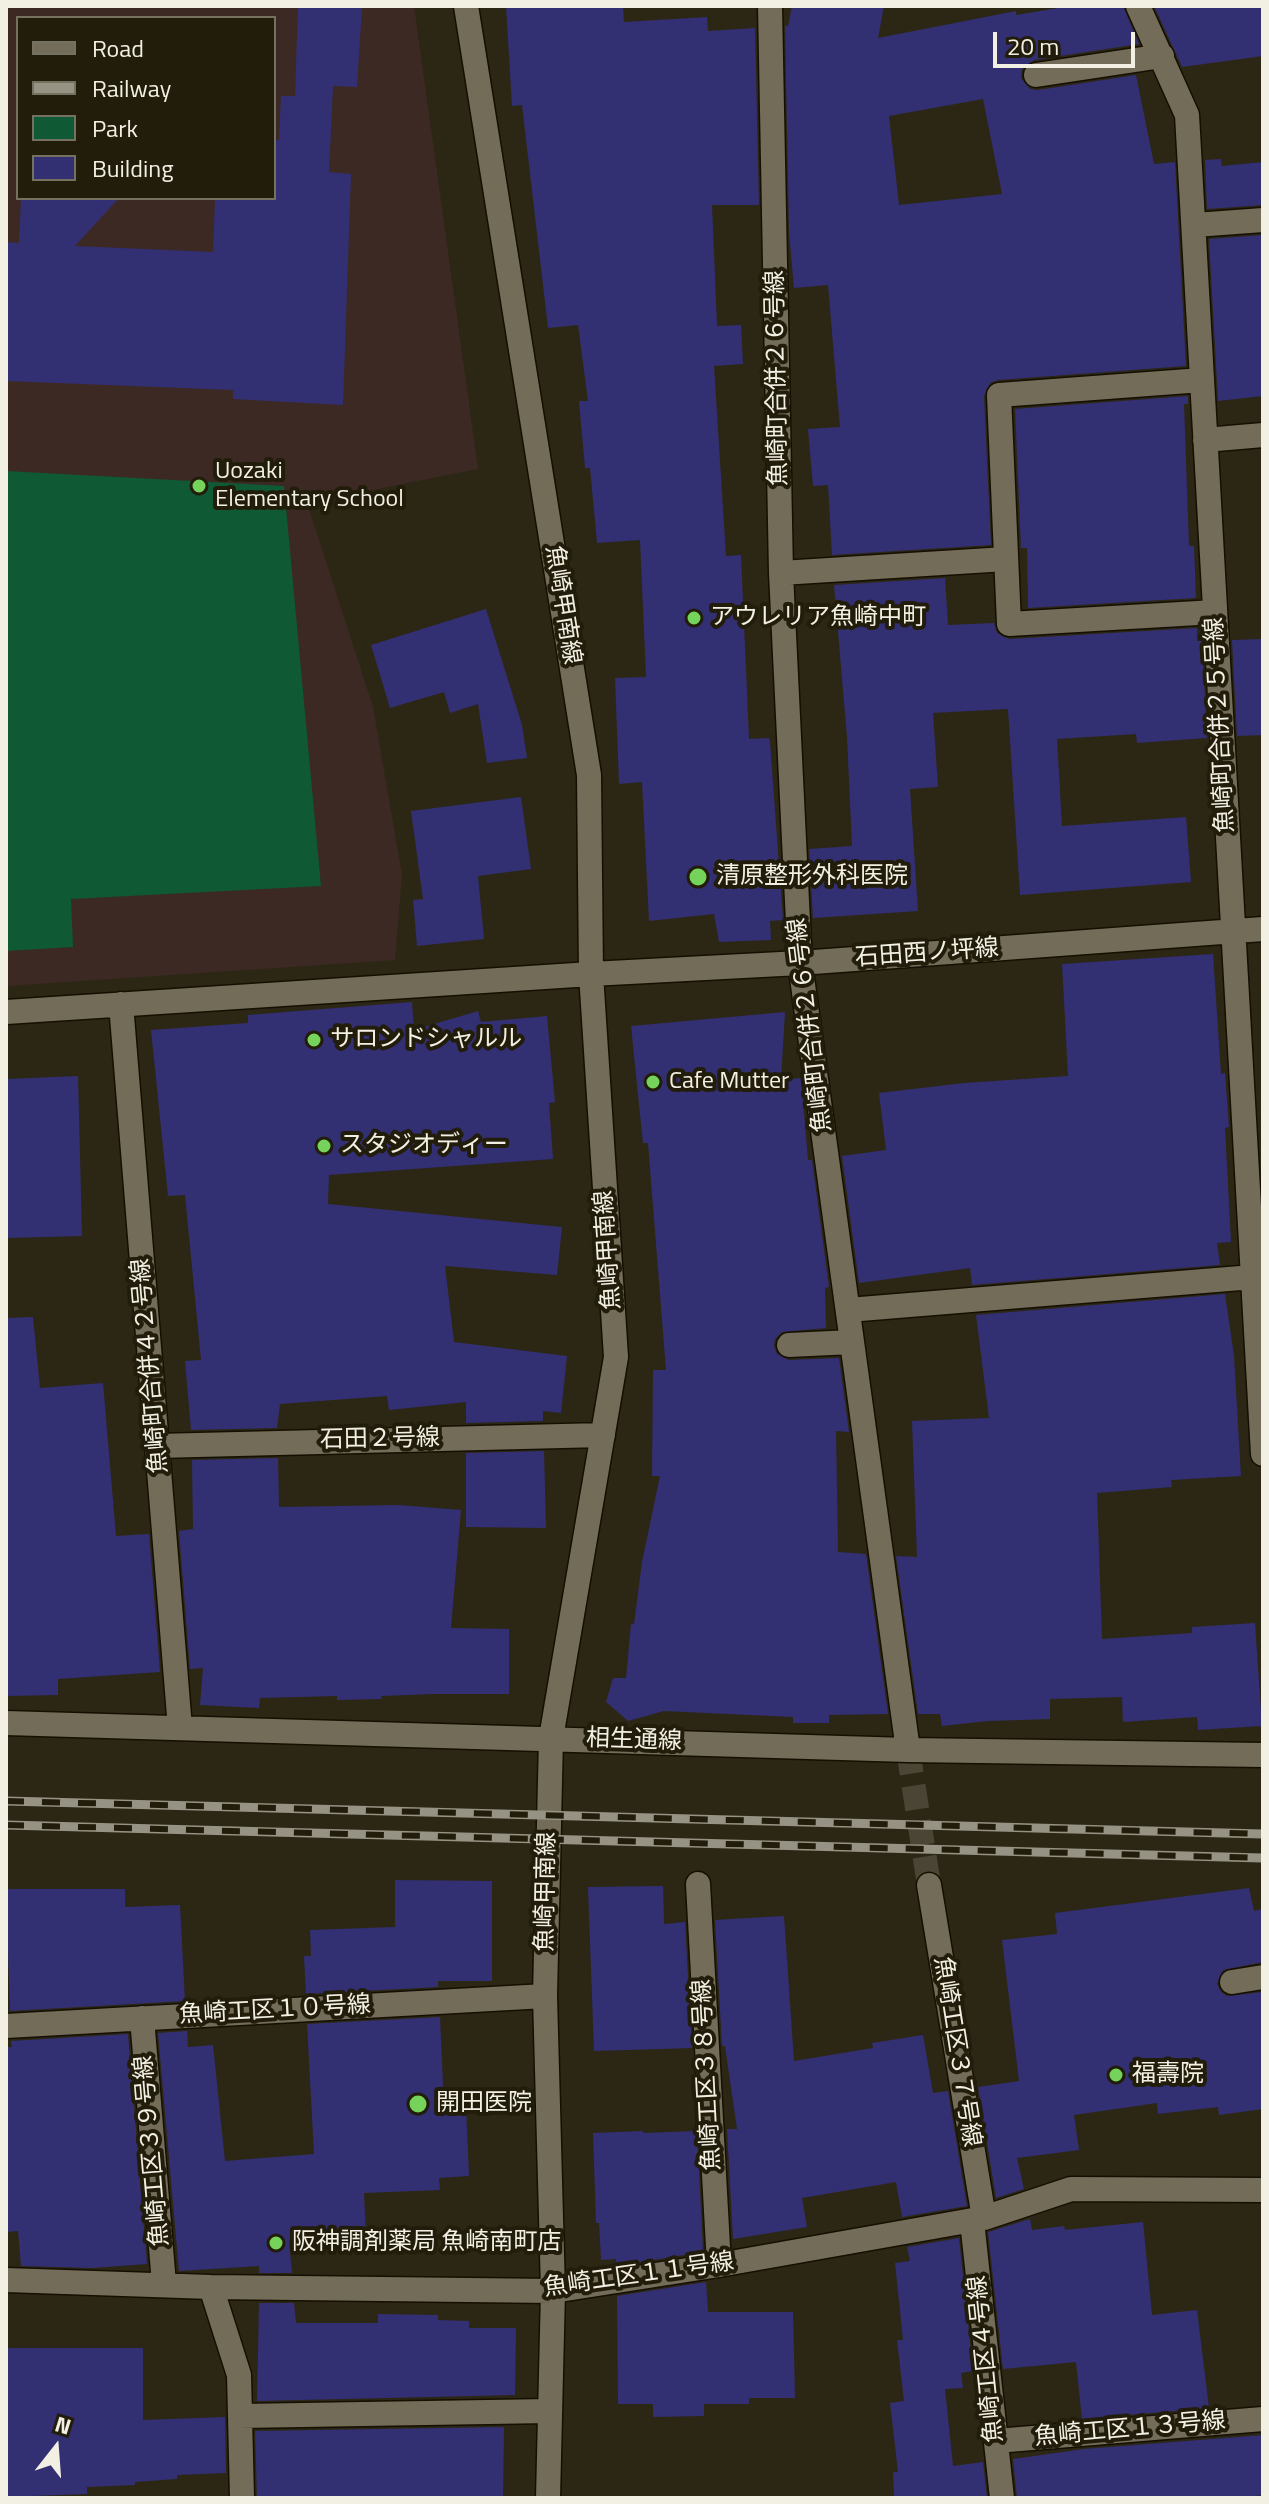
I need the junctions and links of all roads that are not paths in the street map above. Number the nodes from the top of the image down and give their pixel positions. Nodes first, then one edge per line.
1 (466, 6) edge
2 (770, 6) edge
3 (1138, 6) edge
4 (1162, 56) junction
5 (1036, 75) dead end
6 (1263, 220) edge
7 (1195, 225) junction
8 (1202, 380) junction
9 (1263, 435) edge
10 (1205, 440) junction
11 (1006, 559) junction
12 (781, 573) junction
13 (1215, 612) junction
14 (1263, 929) edge
15 (1233, 931) junction
16 (800, 963) junction
17 (591, 974) junction
18 (121, 1004) junction
19 (6, 1012) edge
20 (1253, 1277) junction
21 (848, 1310) junction
22 (852, 1342) junction
23 (789, 1345) dead end
24 (603, 1435) junction
25 (157, 1446) junction
26 (1263, 1454) edge
27 (6, 1723) edge
28 (180, 1728) junction
29 (551, 1738) junction
30 (908, 1750) junction
31 (1263, 1755) edge
32 (698, 1884) dead end
33 (929, 1885) tunnel mouth
34 (1263, 1977) edge
35 (1232, 1982) dead end
36 (545, 1996) junction
37 (142, 2018) junction
38 (6, 2026) edge
39 (1263, 2190) edge
40 (978, 2220) junction
41 (719, 2265) junction
42 (6, 2280) edge
43 (164, 2284) junction
44 (211, 2287) junction
45 (553, 2291) junction
46 (550, 2411) junction
47 (240, 2416) junction
48 (1263, 2419) edge
49 (996, 2441) junction
50 (242, 2498) edge
51 (548, 2498) edge
52 (1002, 2498) edge

1 - 17 street, 魚崎甲南線
2 - 12 street, 魚崎町合併２６号線
3 - 4 street, 魚崎町合併２５号線
4 - 5 street
4 - 7 street, 魚崎町合併２５号線
6 - 7 street
7 - 8 street, 魚崎町合併２５号線
8 - 10 street, 魚崎町合併２５号線
8 - 11 street
9 - 10 street
10 - 13 street, 魚崎町合併２５号線
11 - 12 street
11 - 13 street
12 - 16 street, 魚崎町合併２６号線
13 - 15 street, 魚崎町合併２５号線
14 - 15 street, 石田西ノ坪線
15 - 16 street, 石田西ノ坪線
15 - 20 street, 魚崎町合併２５号線
16 - 17 street, 石田西ノ坪線
16 - 21 street, 魚崎町合併２６号線
17 - 18 street, 石田西ノ坪線
17 - 24 street, 魚崎甲南線
18 - 19 street, 石田西ノ坪線
18 - 25 street, 魚崎町合併４２号線
20 - 21 street
20 - 26 street, 魚崎町合併２５号線
21 - 22 street, 魚崎町合併２６号線
22 - 23 street
22 - 30 street, 魚崎町合併２６号線
24 - 25 street, 石田２号線
24 - 29 street, 魚崎甲南線
25 - 28 street, 魚崎町合併４２号線
27 - 28 street, 相生通線
28 - 29 street, 相生通線
29 - 30 street, 相生通線
29 - 36 street, 魚崎甲南線
30 - 31 street, 相生通線
32 - 41 street, 魚崎工区３８号線
33 - 40 street, 魚崎工区３７号線
34 - 35 street
36 - 37 street, 魚崎工区１０号線
36 - 45 street, 魚崎甲南線
37 - 38 street, 魚崎工区１０号線
37 - 43 street, 魚崎工区３９号線
39 - 40 street, 魚崎工区１１号線
40 - 41 street, 魚崎工区１１号線
40 - 49 street, 魚崎工区４号線
41 - 45 street, 魚崎工区１１号線
42 - 43 street, 魚崎工区１１号線
43 - 44 street, 魚崎工区１１号線
44 - 45 street, 魚崎工区１１号線
44 - 47 street
45 - 46 street, 魚崎甲南線
46 - 47 street
46 - 51 street, 魚崎甲南線
47 - 50 street
48 - 49 street, 魚崎工区１３号線
49 - 52 street, 魚崎工区４号線

